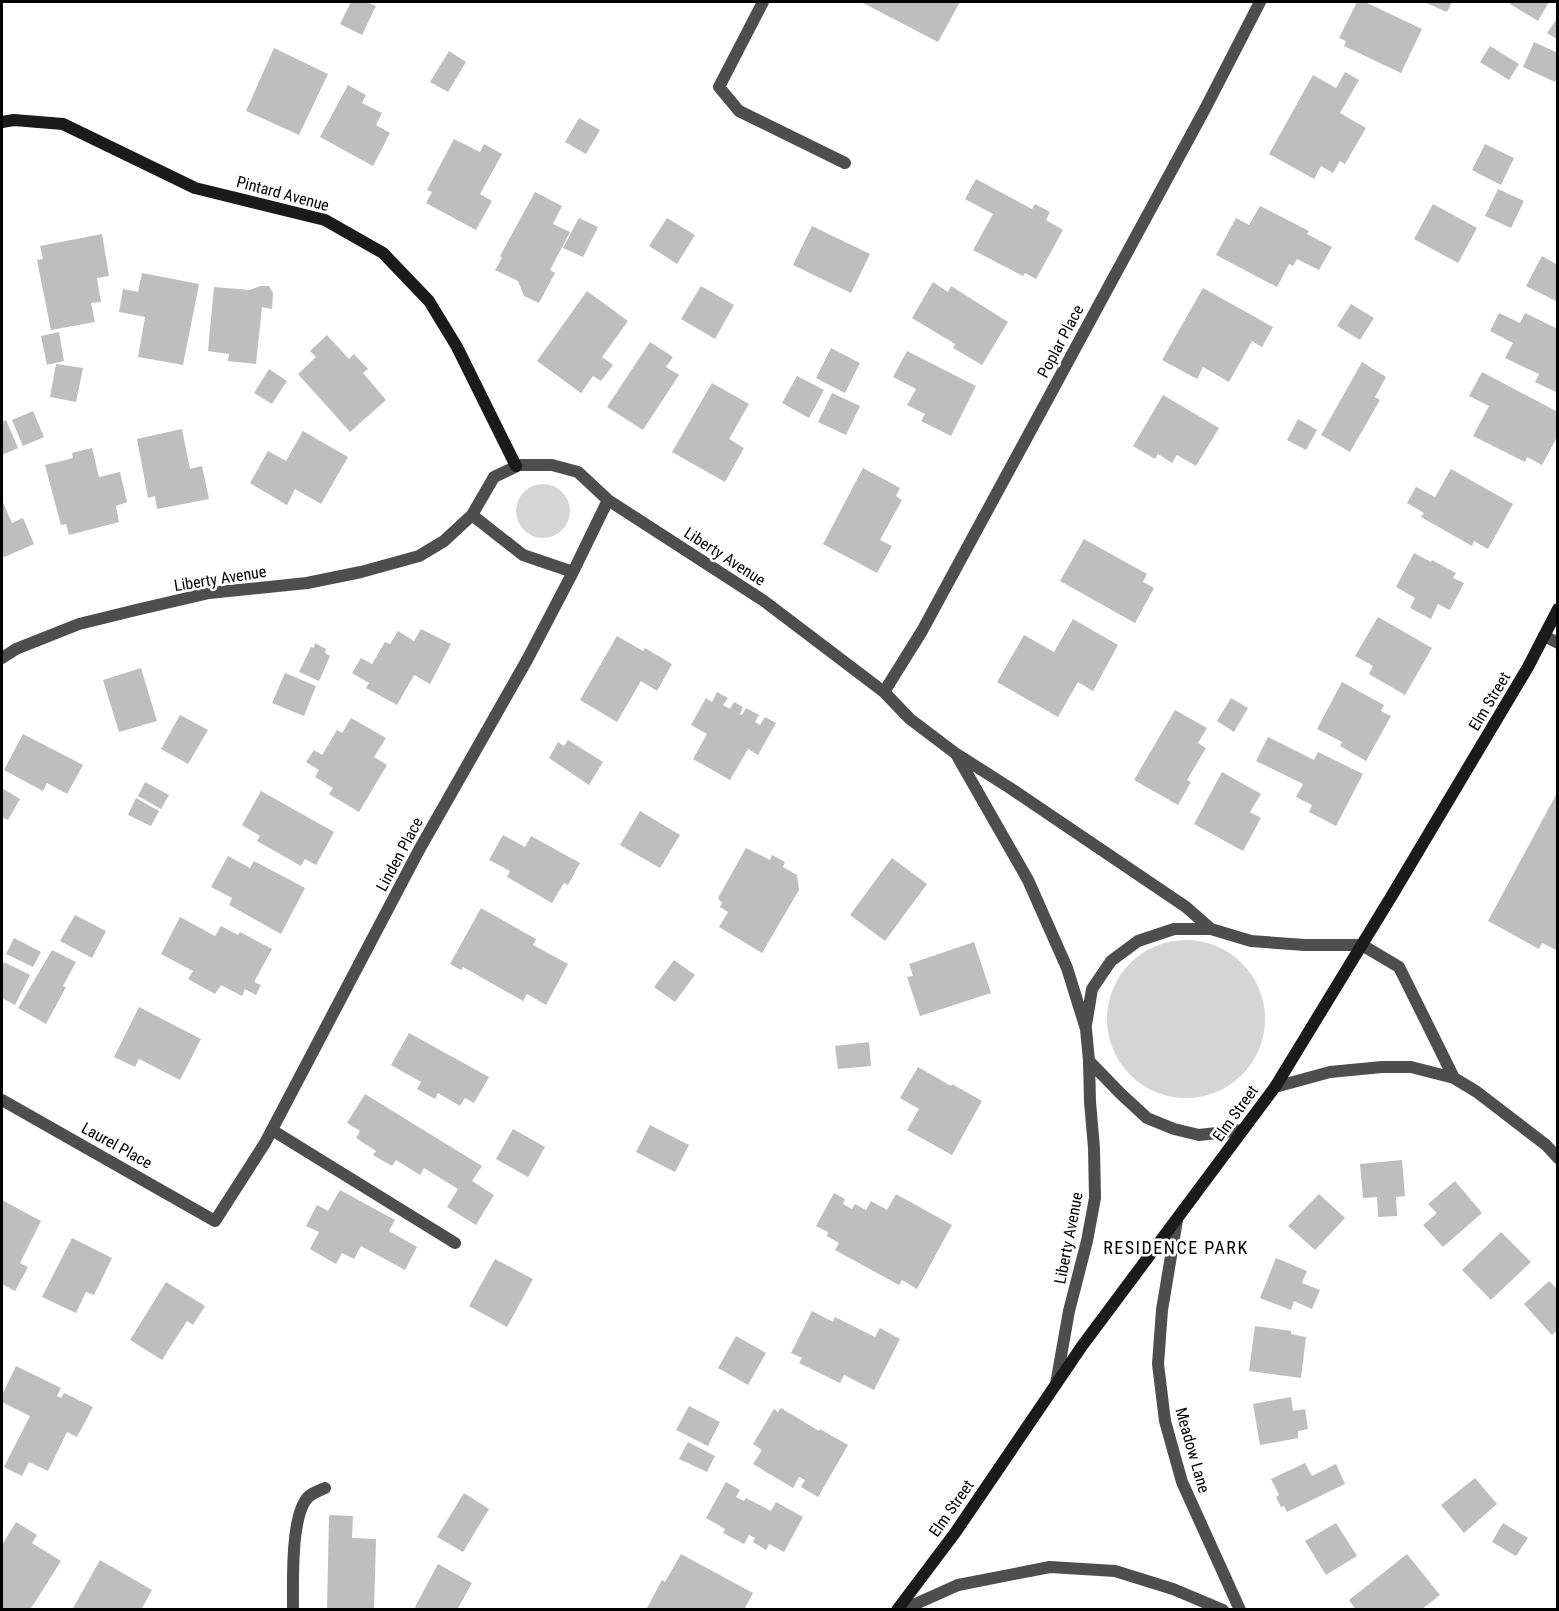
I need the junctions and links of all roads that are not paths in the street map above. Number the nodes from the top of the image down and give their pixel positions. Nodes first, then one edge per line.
1 (763, 2) edge
2 (1260, 2) edge
3 (2, 122) edge
4 (845, 163) dead end
5 (516, 466) junction
6 (608, 500) junction
7 (472, 515) junction
8 (573, 572) junction
9 (1557, 609) edge
10 (1544, 636) junction
11 (1557, 643) edge
12 (2, 658) edge
13 (884, 692) junction
14 (955, 753) junction
15 (1211, 929) junction
16 (1362, 945) junction
17 (1086, 1029) junction
18 (1089, 1061) junction
19 (1454, 1078) junction
20 (1275, 1087) junction
21 (2, 1100) edge
22 (272, 1130) junction
23 (1243, 1130) junction
24 (1557, 1158) edge
25 (1177, 1220) junction
26 (215, 1221) joint
27 (455, 1243) dead end
28 (1056, 1384) junction
29 (325, 1488) dead end
30 (293, 1610) edge
31 (897, 1610) edge
32 (902, 1610) edge
33 (1223, 1610) edge
34 (1240, 1610) edge

1 - 4 street
2 - 13 street, Poplar Place
3 - 5 street, Pintard Avenue
5 - 6 street, Liberty Avenue
5 - 7 street, Liberty Avenue
6 - 8 street, Linden Place
6 - 13 street, Liberty Avenue
7 - 8 street
7 - 12 street, Liberty Avenue
8 - 22 street, Linden Place
9 - 10 street, Elm Street
10 - 11 street
10 - 16 street, Elm Street
13 - 14 street, Liberty Avenue
14 - 15 street, Liberty Avenue
14 - 17 street, Liberty Avenue
15 - 16 street, Liberty Avenue
15 - 17 street, Liberty Avenue
16 - 19 street, Liberty Avenue
16 - 20 street, Elm Street
17 - 18 street, Liberty Avenue
18 - 23 street
18 - 28 street, Liberty Avenue
19 - 20 street
19 - 24 street
20 - 23 street, Elm Street
21 - 26 street, Laurel Place
22 - 26 street, Linden Place
22 - 27 street
23 - 25 street, Elm Street
25 - 28 street, Elm Street
25 - 34 street, Meadow Lane
28 - 31 street, Elm Street
29 - 30 street
32 - 33 street

